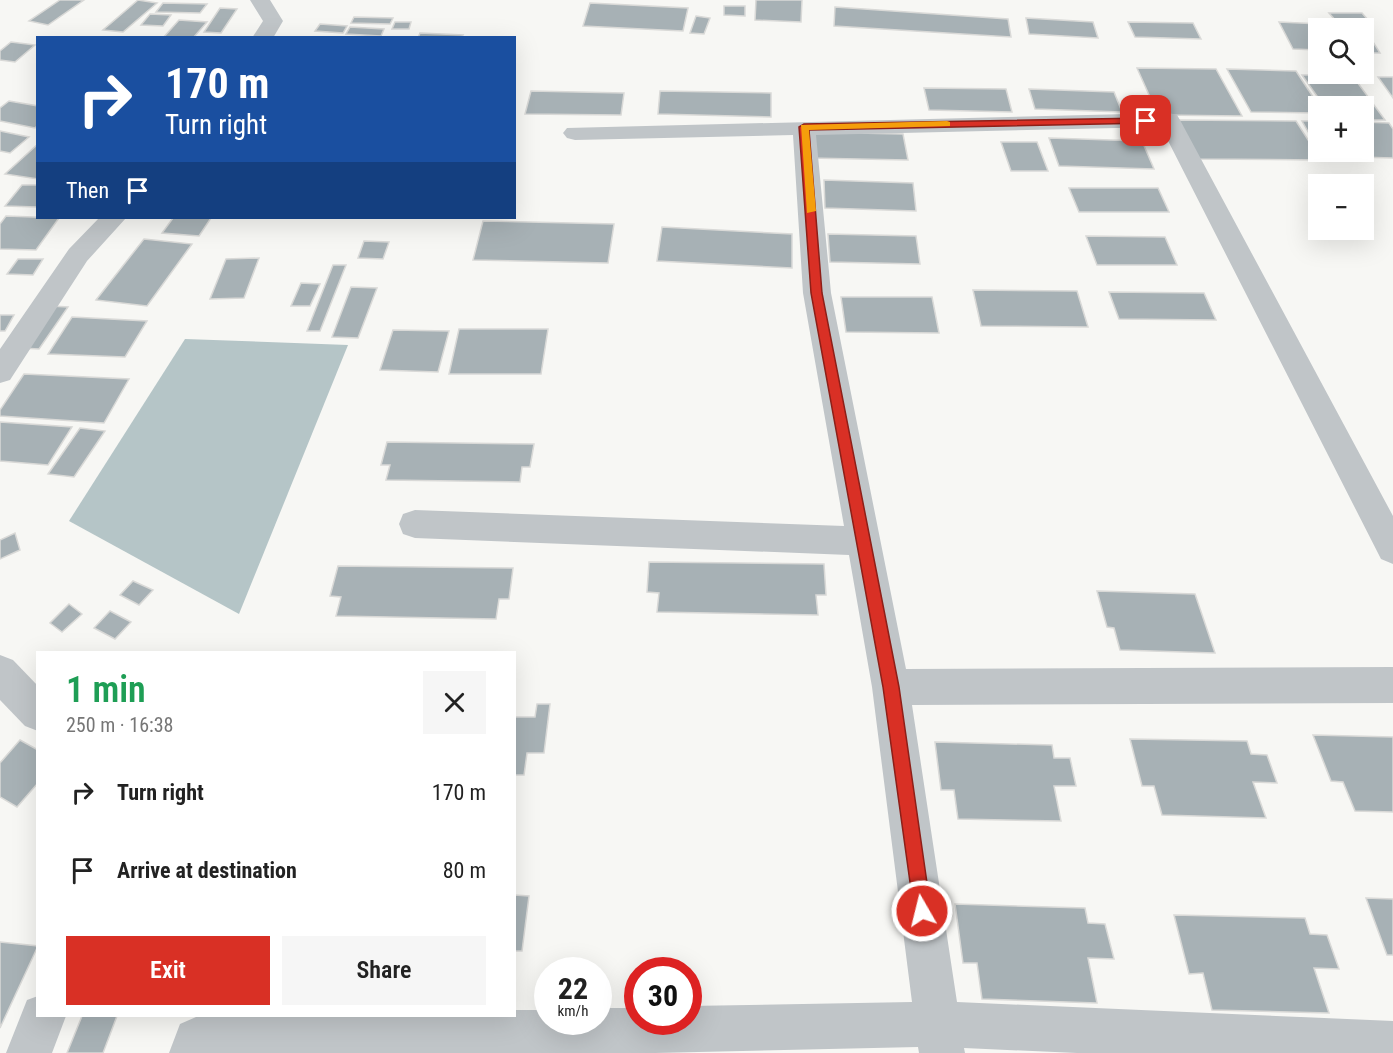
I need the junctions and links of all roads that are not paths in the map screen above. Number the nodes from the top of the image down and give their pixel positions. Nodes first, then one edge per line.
1 (260, 0) edge
2 (263, 36) edge
3 (804, 127) junction
4 (575, 133) dead end
5 (112, 219) edge
6 (0, 372) edge
7 (415, 524) dead end
8 (861, 541) junction
9 (1393, 549) edge
10 (0, 673) edge
11 (1393, 685) edge
12 (891, 687) junction
13 (36, 710) edge
14 (43, 1017) edge
15 (339, 1026) edge
16 (940, 1038) edge
17 (580, 1042) edge
18 (1393, 1044) edge
19 (29, 1053) edge
20 (192, 1053) edge

1 - 2 street
3 - 4 street
3 - 8 street
3 - 9 street
5 - 6 street
7 - 8 street
8 - 12 street
10 - 13 street
11 - 12 street
12 - 16 street
14 - 19 street
15 - 17 street
15 - 20 street
16 - 17 street
16 - 18 street

